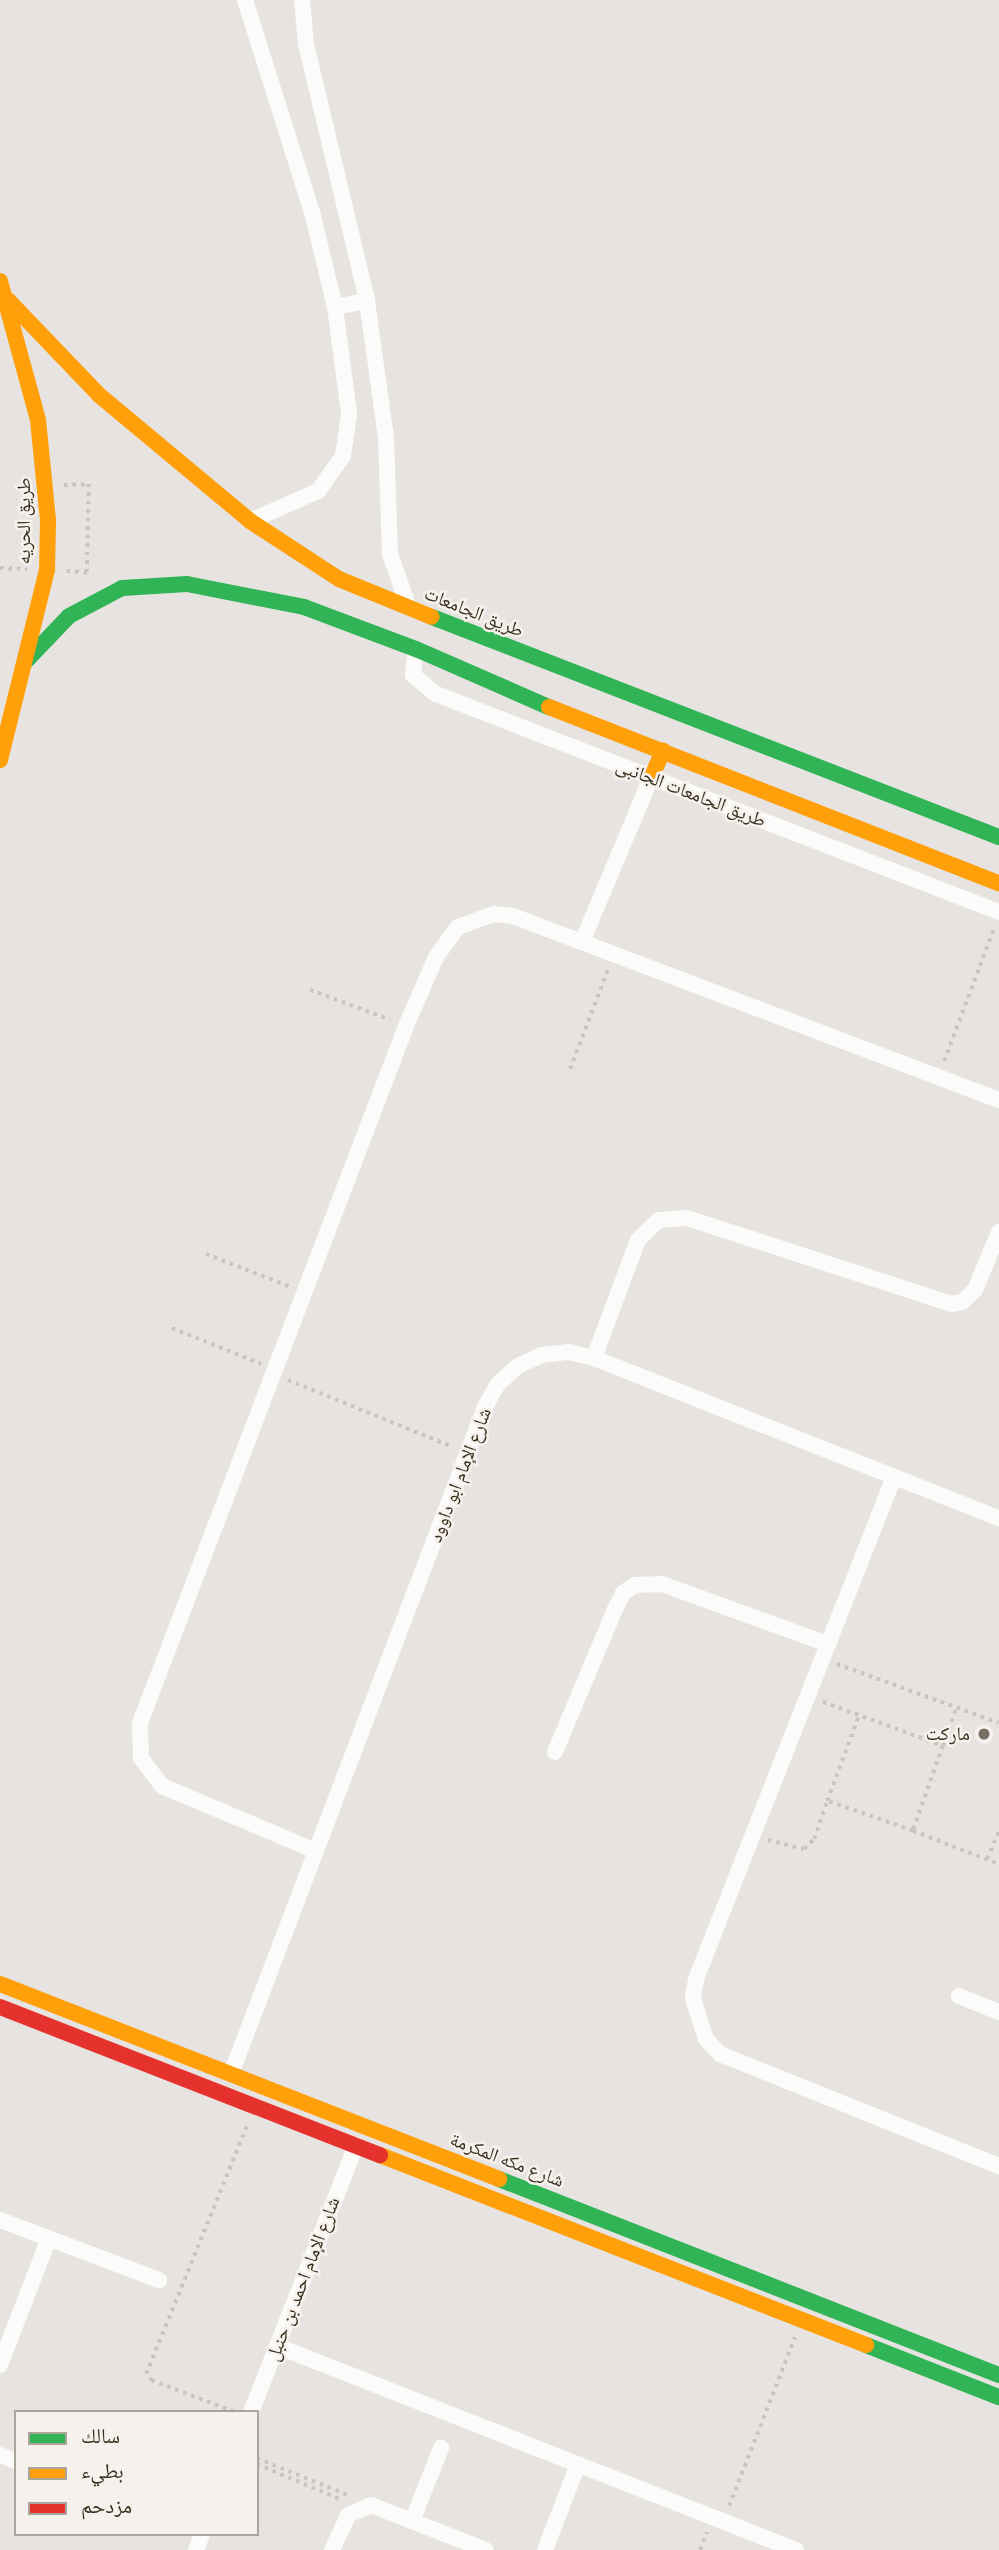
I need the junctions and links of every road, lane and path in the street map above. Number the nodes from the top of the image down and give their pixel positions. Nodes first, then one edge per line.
1 (245, 0) edge
2 (302, 0) edge
3 (0, 281) edge
4 (8, 300) junction
5 (367, 301) junction
6 (335, 307) junction
7 (250, 521) junction
8 (0, 568) edge
9 (47, 570) junction
10 (410, 608) junction
11 (431, 617) junction
12 (416, 649) junction
13 (26, 661) junction
14 (663, 751) junction
15 (0, 760) edge
16 (651, 778) junction
17 (999, 837) edge
18 (999, 883) edge
19 (997, 919) edge
20 (582, 942) junction
21 (613, 954) junction
22 (310, 990) dead end
23 (406, 1026) junction
24 (570, 1069) dead end
25 (938, 1077) junction
26 (999, 1100) edge
27 (999, 1233) edge
28 (206, 1254) dead end
29 (306, 1293) junction
30 (172, 1328) dead end
31 (594, 1358) junction
32 (275, 1372) junction
33 (468, 1453) junction
34 (894, 1477) junction
35 (999, 1518) edge
36 (825, 1651) junction
37 (808, 1696) junction
38 (957, 1708) junction
39 (859, 1715) junction
40 (999, 1723) edge
41 (943, 1746) junction
42 (555, 1752) dead end
43 (827, 1801) junction
44 (913, 1831) junction
45 (999, 1831) edge
46 (753, 1835) junction
47 (316, 1851) junction
48 (987, 1859) junction
49 (999, 1864) edge
50 (0, 1984) edge
51 (959, 1996) dead end
52 (0, 2007) edge
53 (999, 2012) edge
54 (231, 2074) junction
55 (255, 2106) junction
56 (356, 2145) junction
57 (999, 2166) edge
58 (557, 2202) junction
59 (0, 2220) edge
60 (549, 2221) junction
61 (49, 2238) junction
62 (159, 2280) dead end
63 (802, 2320) junction
64 (277, 2346) junction
65 (0, 2365) edge
66 (999, 2375) edge
67 (999, 2397) edge
68 (229, 2410) edge
69 (252, 2410) edge
70 (441, 2448) dead end
71 (259, 2459) edge
72 (578, 2464) junction
73 (259, 2465) edge
74 (365, 2506) junction
75 (412, 2521) junction
76 (723, 2521) junction
77 (332, 2550) edge
78 (485, 2550) edge
79 (545, 2550) edge
80 (796, 2550) edge

1 - 6 street
2 - 5 street
3 - 4 main road, طريق الحريه
4 - 7 main road, طريق الجامعات
4 - 9 main road, طريق الحريه
5 - 6 street
5 - 10 street
6 - 7 street
7 - 10 main road, طريق الجامعات
8 - 9 path
9 - 13 main road, طريق الحريه
10 - 11 main road, طريق الجامعات
11 - 12 main road
11 - 17 main road, طريق الجامعات
12 - 13 main road
12 - 14 main road
12 - 16 street, طريق الجامعات الجانبى
13 - 15 main road, طريق الحريه
14 - 16 main road
14 - 18 main road
16 - 19 street, طريق الجامعات الجانبى
16 - 20 street
19 - 25 path
20 - 21 street
20 - 23 street
21 - 24 path
21 - 25 street
22 - 23 path
23 - 29 street
25 - 26 street
27 - 31 street
28 - 29 path
29 - 32 street
30 - 32 path
31 - 33 street, شارع الإمام ابو داوود
31 - 34 street, شارع الإمام ابو داوود
32 - 33 path
32 - 47 street
33 - 47 street, شارع الإمام ابو داوود
34 - 35 street, شارع الإمام ابو داوود
34 - 36 street
36 - 37 street
36 - 38 path
36 - 42 street
37 - 39 path
37 - 46 street
38 - 40 path
38 - 41 path
39 - 41 path
39 - 43 path
41 - 44 path
43 - 44 path
43 - 46 path
44 - 48 path
45 - 48 path
46 - 57 street
47 - 54 street, شارع الإمام ابو داوود
48 - 49 path
50 - 54 main road, شارع مكه المكرمة
51 - 53 street
52 - 55 main road
54 - 58 main road, شارع مكه المكرمة
55 - 56 main road
55 - 68 path
56 - 60 main road
56 - 64 street, شارع الإمام احمد بن حنبل
58 - 60 main road
58 - 66 main road, شارع مكه المكرمة
59 - 61 street
60 - 63 main road
61 - 62 street
61 - 65 street
63 - 67 main road
63 - 76 path
64 - 69 street, شارع الإمام احمد بن حنبل
64 - 72 street
70 - 75 street
71 - 74 path
72 - 76 street
72 - 79 street
73 - 74 path
74 - 75 street
74 - 77 street
75 - 78 street
76 - 80 street

